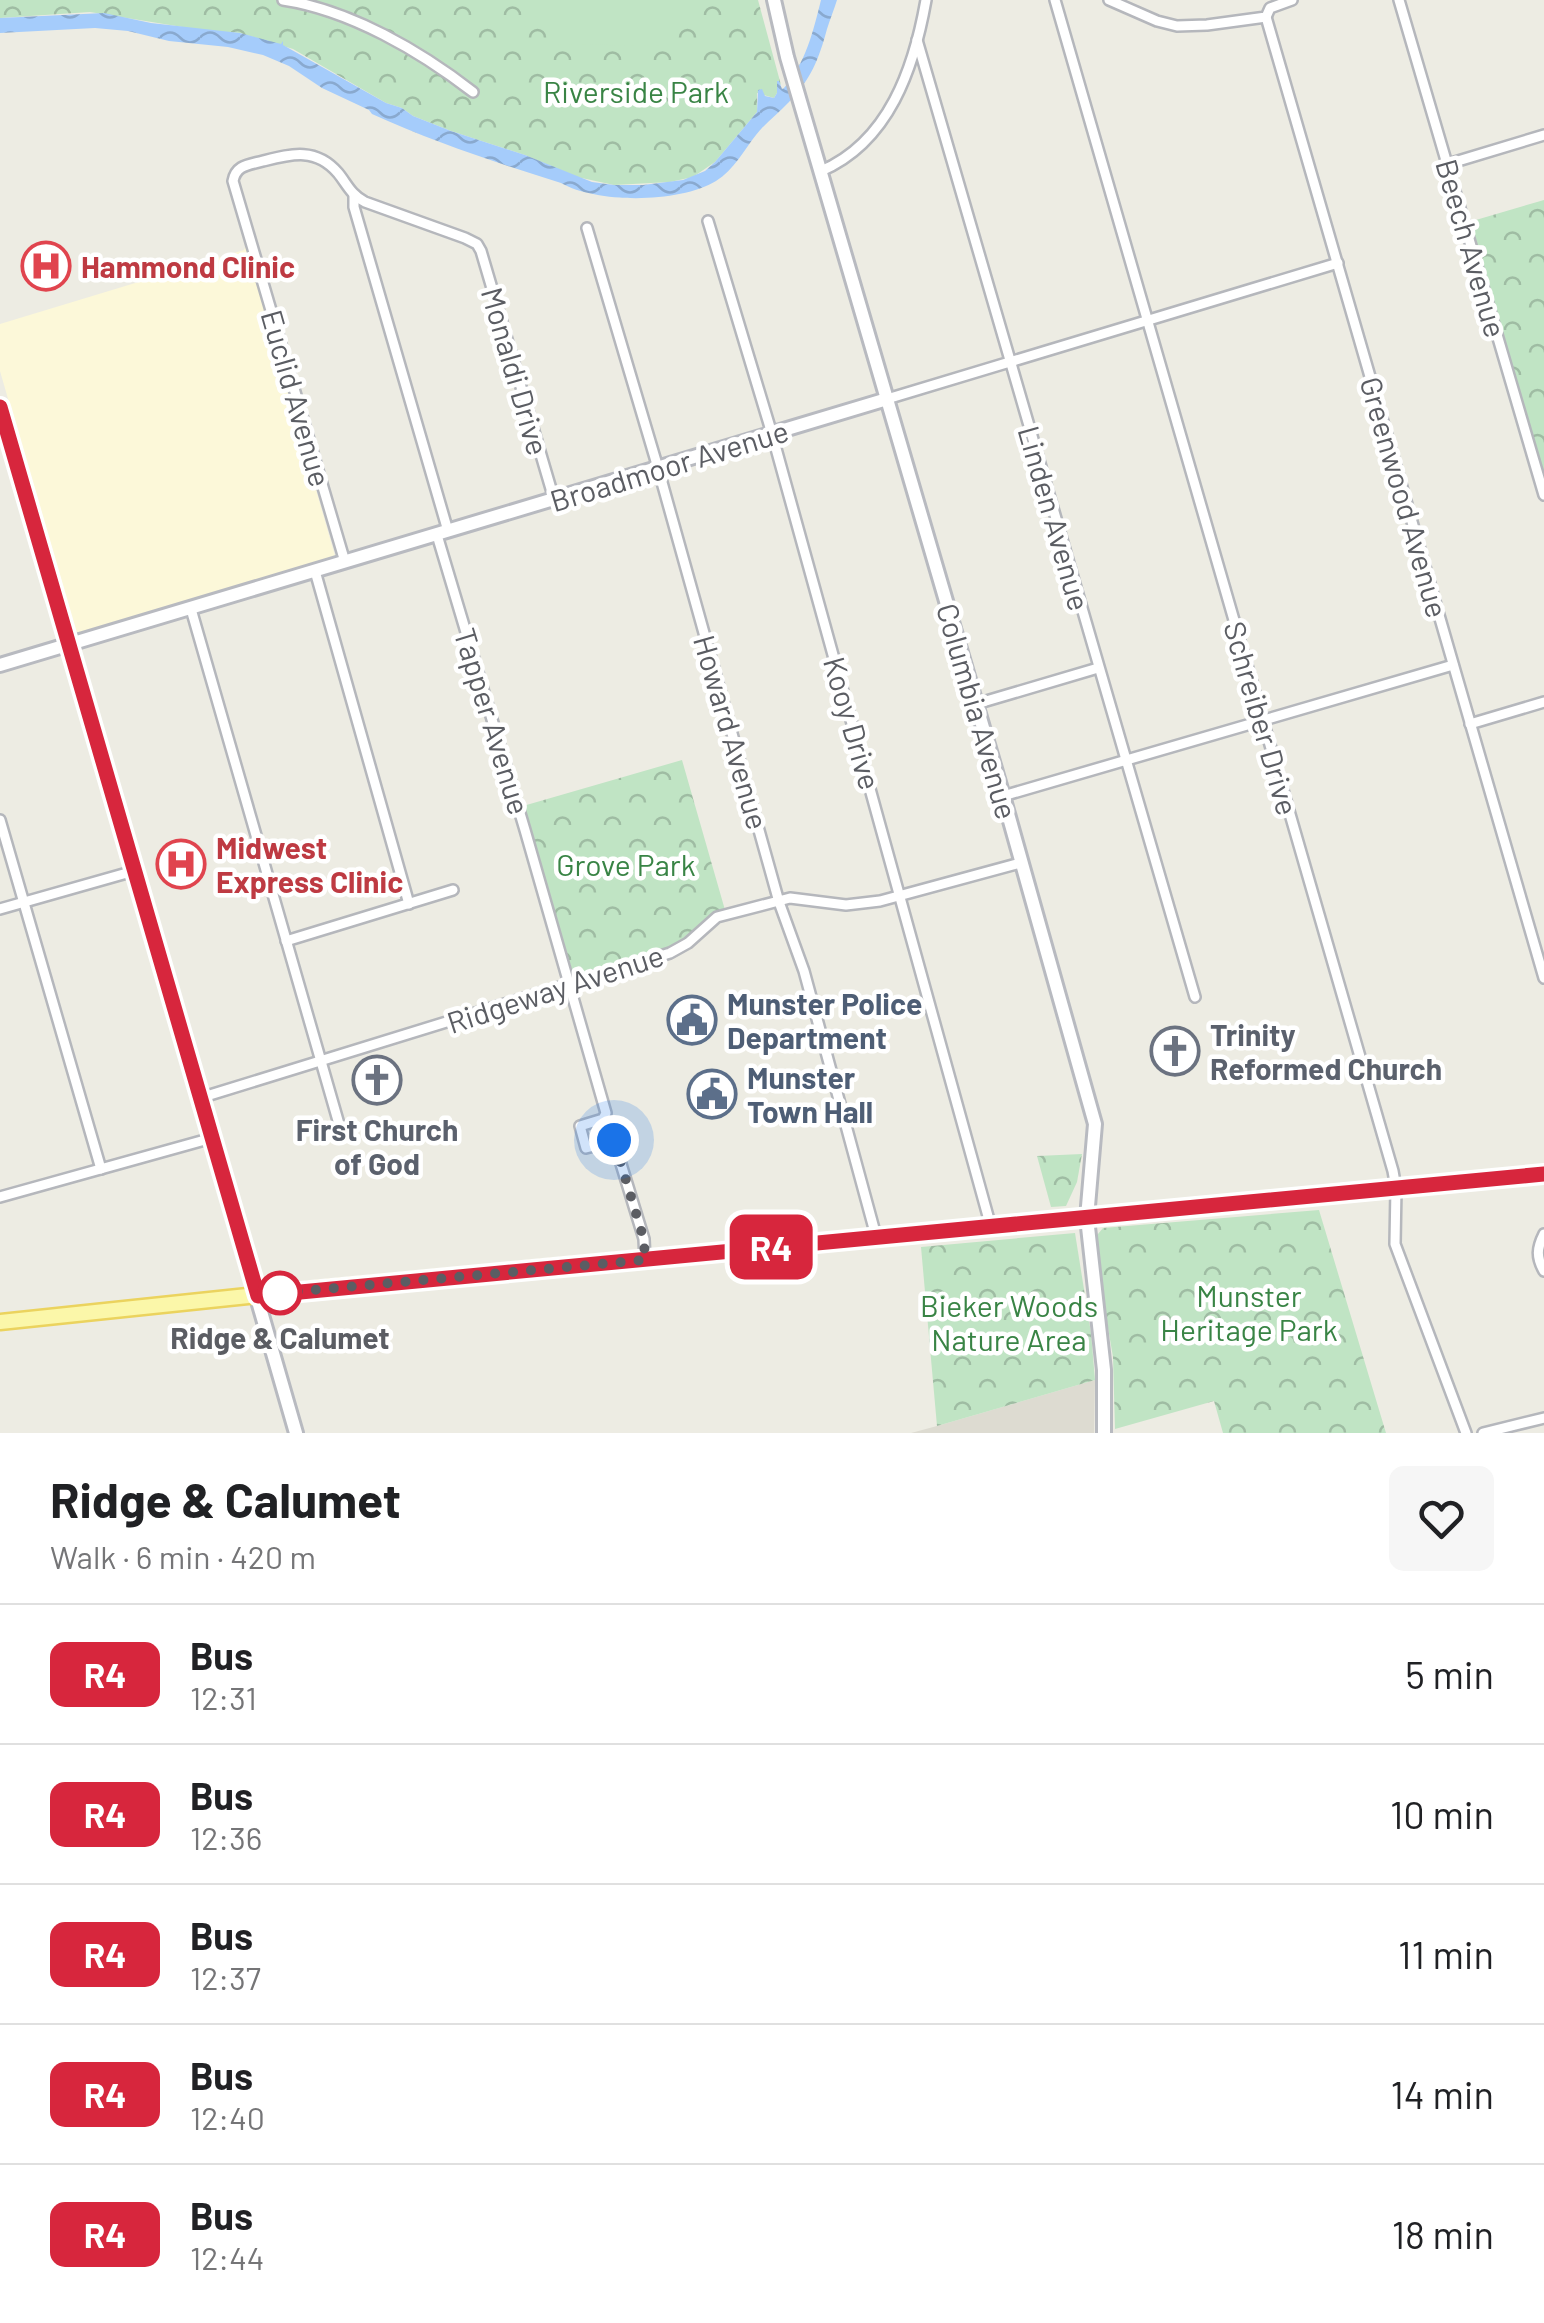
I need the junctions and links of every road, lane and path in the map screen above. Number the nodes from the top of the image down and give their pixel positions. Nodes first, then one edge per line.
1 (283, 0) edge
2 (774, 0) edge
3 (926, 0) edge
4 (1056, 0) edge
5 (1109, 0) edge
6 (1292, 0) edge
7 (1399, 0) edge
8 (1266, 17) junction
9 (917, 40) junction
10 (473, 92) dead end
11 (1544, 135) edge
12 (1448, 164) junction
13 (821, 171) junction
14 (354, 196) junction
15 (708, 221) dead end
16 (587, 228) dead end
17 (1338, 263) junction
18 (1148, 321) junction
19 (1010, 361) junction
20 (887, 399) junction
21 (0, 407) edge
22 (772, 434) junction
23 (658, 468) junction
24 (1544, 496) edge
25 (554, 499) junction
26 (443, 533) junction
27 (345, 562) junction
28 (315, 571) junction
29 (191, 608) junction
30 (68, 646) junction
31 (0, 665) edge
32 (1452, 665) junction
33 (1098, 668) junction
34 (1544, 702) edge
35 (976, 704) junction
36 (1262, 722) junction
37 (1470, 724) junction
38 (1125, 762) junction
39 (1003, 796) junction
40 (0, 820) edge
41 (1020, 863) junction
42 (134, 871) junction
43 (454, 890) dead end
44 (900, 894) junction
45 (24, 902) junction
46 (779, 902) junction
47 (410, 904) junction
48 (0, 909) edge
49 (286, 941) junction
50 (1544, 978) edge
51 (569, 984) junction
52 (1195, 997) dead end
53 (321, 1062) junction
54 (200, 1098) junction
55 (341, 1131) dead end
56 (212, 1138) junction
57 (100, 1169) junction
58 (1543, 1174) edge
59 (1544, 1187) edge
60 (1396, 1188) junction
61 (0, 1197) edge
62 (1087, 1218) junction
63 (991, 1226) junction
64 (1544, 1234) edge
65 (876, 1236) junction
66 (645, 1260) junction
67 (1544, 1271) edge
68 (258, 1296) junction
69 (0, 1322) edge
70 (1544, 1418) edge
71 (296, 1433) edge
72 (1104, 1433) edge
73 (1466, 1433) edge
74 (1483, 1433) edge

1 - 10 street
2 - 13 street, Columbia Avenue
3 - 9 street
4 - 18 street, Schreiber Drive
5 - 8 street
6 - 8 street
7 - 12 street, Beech Avenue
8 - 17 street, Greenwood Avenue
9 - 13 street
9 - 19 street, Linden Avenue
11 - 12 street
12 - 24 street, Beech Avenue
13 - 20 street, Columbia Avenue
14 - 25 street, Monaldi Drive
14 - 26 street, Tapper Avenue
14 - 27 street, Euclid Avenue
15 - 22 street, Kooy Drive
16 - 23 street, Howard Avenue
17 - 18 street, Broadmoor Avenue
17 - 32 street, Greenwood Avenue
18 - 19 street, Broadmoor Avenue
18 - 36 street, Schreiber Drive
19 - 20 street, Broadmoor Avenue
19 - 33 street, Linden Avenue
20 - 22 street, Broadmoor Avenue
20 - 35 street, Columbia Avenue
21 - 30 street
22 - 23 street, Broadmoor Avenue
22 - 44 street, Kooy Drive
23 - 25 street, Broadmoor Avenue
23 - 46 street, Howard Avenue
25 - 26 street, Broadmoor Avenue
26 - 27 street, Broadmoor Avenue
26 - 51 street, Tapper Avenue
27 - 28 street, Broadmoor Avenue
28 - 29 street, Broadmoor Avenue
28 - 47 street
29 - 30 street, Broadmoor Avenue
29 - 49 street
30 - 31 street, Broadmoor Avenue
30 - 42 street
32 - 36 street
32 - 37 street, Greenwood Avenue
33 - 35 street
33 - 38 street, Linden Avenue
34 - 37 street
35 - 39 street, Columbia Avenue
36 - 38 street
36 - 60 street, Schreiber Drive
37 - 50 street, Greenwood Avenue
38 - 39 street
38 - 52 street, Linden Avenue
39 - 41 street, Columbia Avenue
40 - 45 street
41 - 44 street, Ridgeway Avenue
41 - 62 street, Columbia Avenue
42 - 45 street
42 - 54 street
43 - 47 street
44 - 46 street, Ridgeway Avenue
44 - 63 street, Kooy Drive
45 - 48 street
45 - 57 street
46 - 51 street, Ridgeway Avenue
46 - 65 street, Howard Avenue
47 - 49 street
49 - 53 street
51 - 53 street, Ridgeway Avenue
51 - 66 street, Tapper Avenue
53 - 54 street, Ridgeway Avenue
53 - 55 street
54 - 56 street
56 - 57 street
56 - 68 street
57 - 61 street
58 - 59 street
58 - 60 main road
60 - 62 main road
60 - 73 street, Schreiber Drive
62 - 63 main road
62 - 72 street, Columbia Avenue
63 - 65 main road
64 - 67 street
65 - 66 main road
66 - 68 main road
68 - 69 main road
68 - 71 street
70 - 74 street

